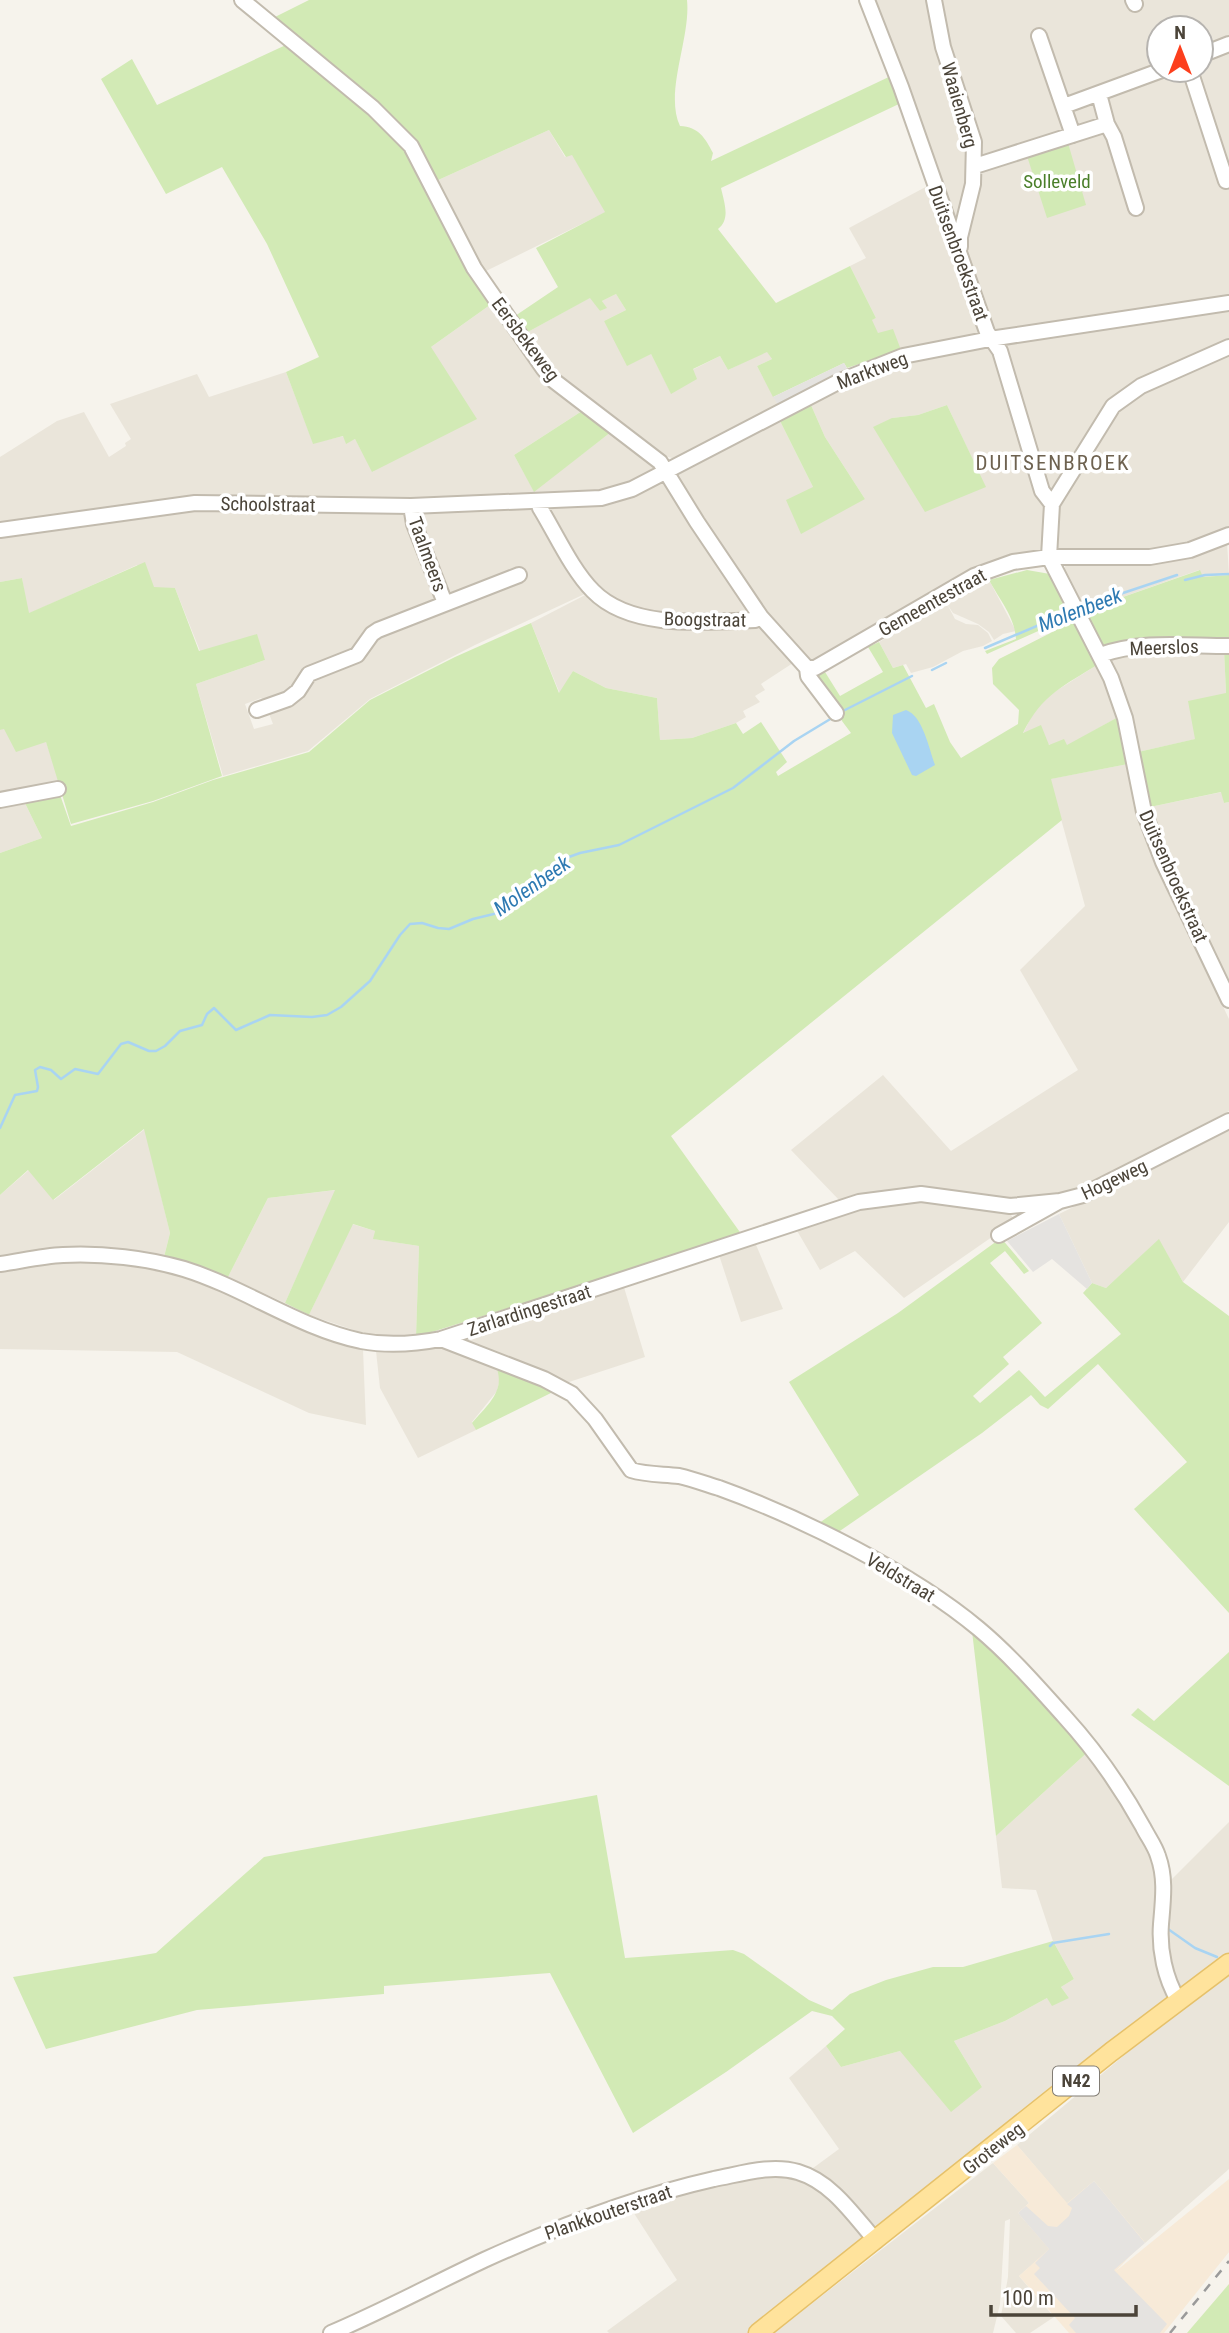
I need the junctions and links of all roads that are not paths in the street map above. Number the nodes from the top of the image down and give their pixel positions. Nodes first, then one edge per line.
1 (242, 0) edge
2 (867, 0) edge
3 (933, 0) edge
4 (1039, 36) dead end
5 (1145, 76) edge
6 (1195, 84) edge
7 (1099, 94) junction
8 (1064, 106) junction
9 (1107, 124) junction
10 (1073, 135) junction
11 (975, 166) junction
12 (1226, 181) dead end
13 (1136, 208) dead end
14 (960, 252) junction
15 (1229, 303) edge
16 (990, 339) junction
17 (1229, 347) edge
18 (667, 473) junction
19 (538, 501) junction
20 (1052, 505) junction
21 (411, 506) junction
22 (0, 530) edge
23 (1229, 535) edge
24 (1049, 557) junction
25 (519, 575) dead end
26 (445, 603) junction
27 (761, 617) junction
28 (1229, 646) edge
29 (1100, 655) junction
30 (807, 668) junction
31 (257, 709) dead end
32 (836, 713) dead end
33 (58, 789) dead end
34 (0, 800) edge
35 (1229, 1000) edge
36 (1229, 1121) edge
37 (1060, 1202) junction
38 (999, 1235) dead end
39 (0, 1264) edge
40 (441, 1339) junction
41 (1229, 1963) edge
42 (1178, 2000) junction
43 (876, 2241) junction
44 (331, 2333) edge
45 (758, 2333) edge

1 - 18 street, Eersbekeweg
2 - 14 street, Duitsenbroekstraat
3 - 11 street, Waaienberg
4 - 8 street
5 - 7 street
6 - 12 street
7 - 8 street
7 - 9 street
8 - 10 street
9 - 10 street
9 - 13 street
10 - 11 street
11 - 14 street, Waaienberg
14 - 16 street, Duitsenbroekstraat
15 - 16 street, Marktweg
16 - 18 street, Marktweg
16 - 20 street, Duitsenbroekstraat
17 - 20 street
18 - 19 street, Marktweg
18 - 27 street, Eersbekeweg
19 - 21 street, Schoolstraat
19 - 27 street, Boogstraat
20 - 24 street
21 - 22 street, Schoolstraat
21 - 26 street, Taalmeers
23 - 24 street, Gemeentestraat
24 - 29 street, Duitsenbroekstraat
24 - 30 street, Gemeentestraat
25 - 26 street, Taalmeers
26 - 31 street, Taalmeers
27 - 30 street, Eersbekeweg
28 - 29 street, Meerslos
29 - 35 street, Duitsenbroekstraat
30 - 32 street, Eersbekeweg
33 - 34 street
36 - 37 street, Hogeweg
37 - 38 street, Hogeweg
37 - 40 street, Zarlardingestraat
39 - 40 street, Zarlardingestraat
40 - 42 street, Veldstraat
41 - 42 main road, Groteweg / N42
42 - 43 main road, Groteweg / N42
43 - 44 street, Plankkouterstraat
43 - 45 main road, Groteweg / N42

